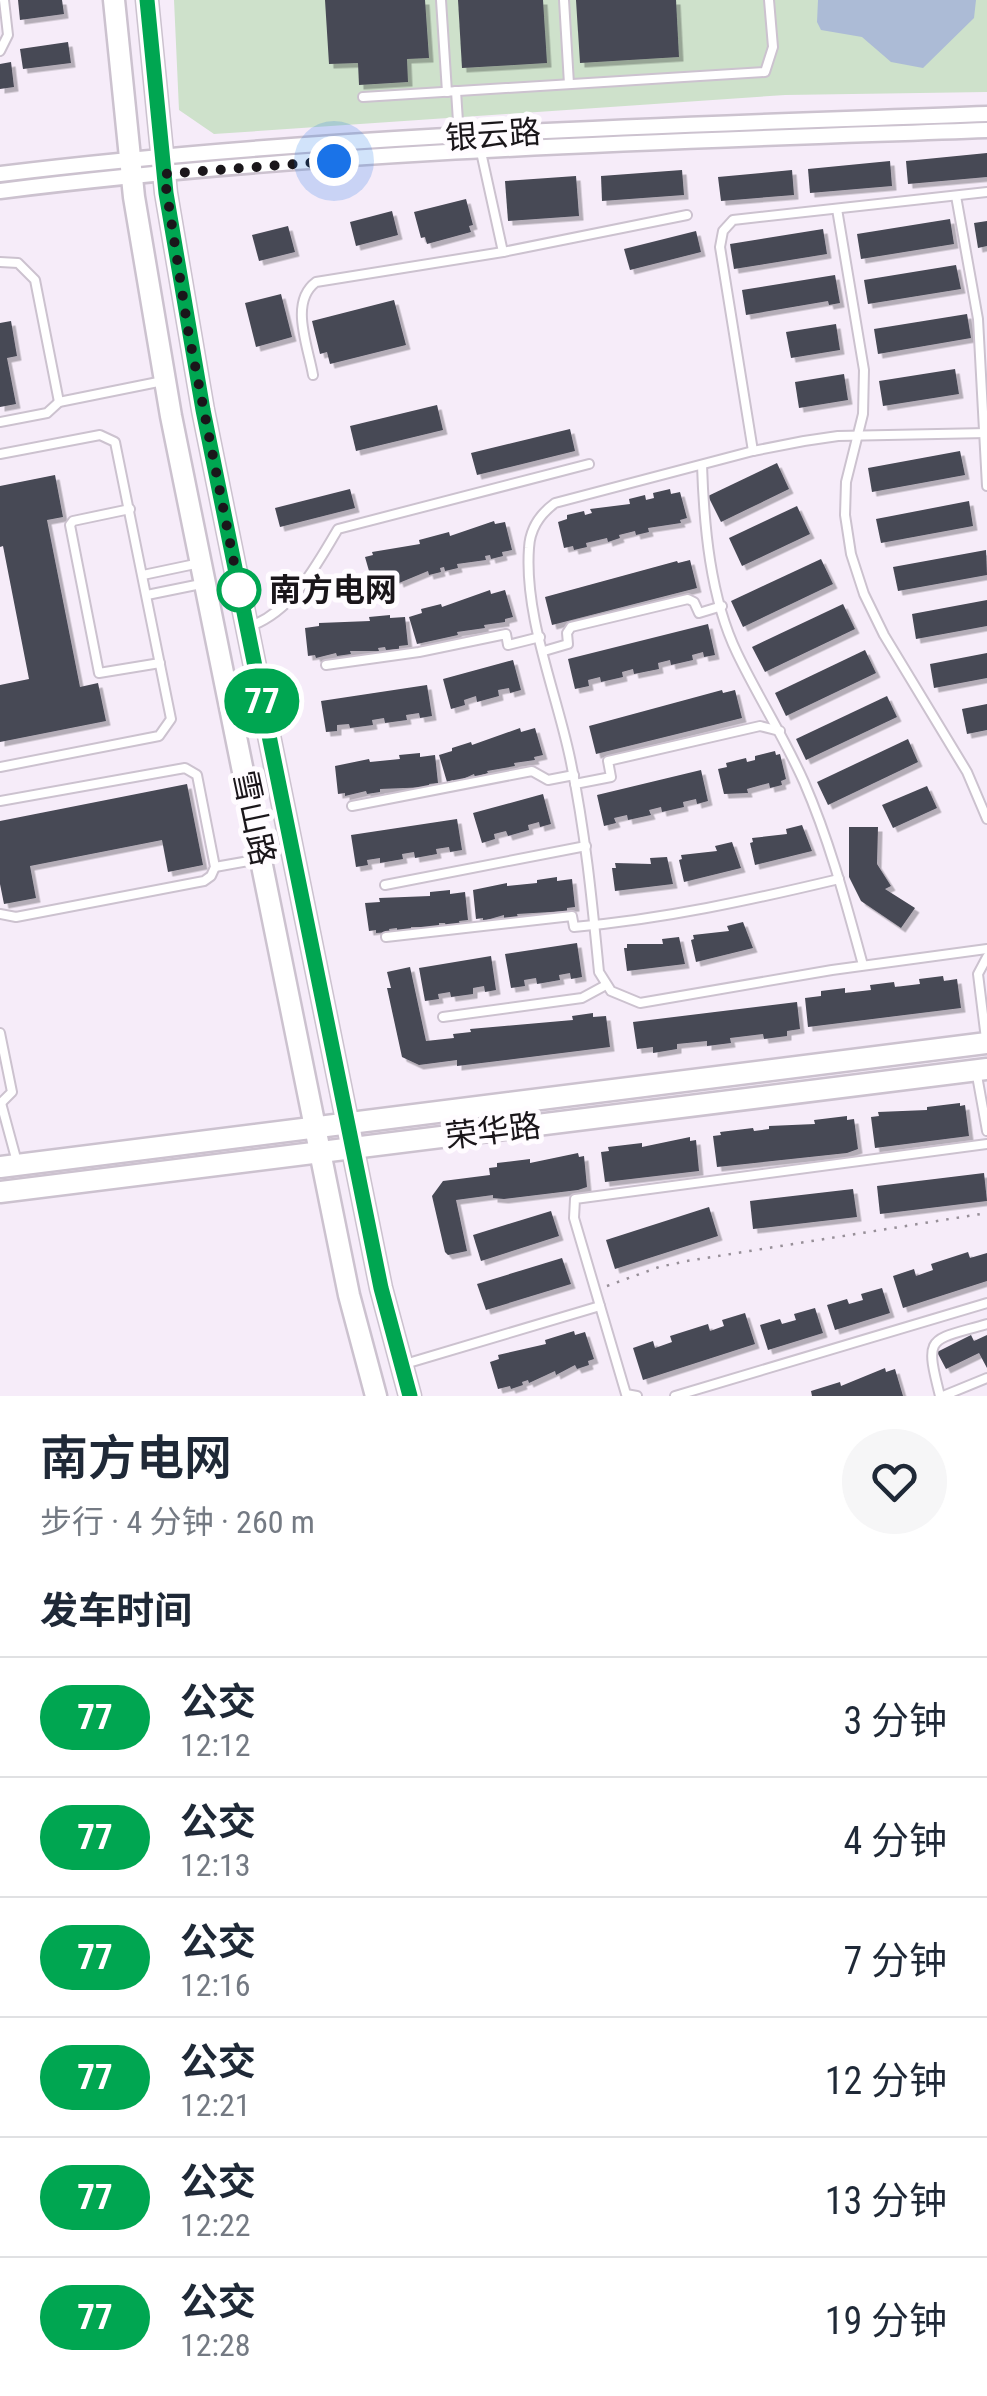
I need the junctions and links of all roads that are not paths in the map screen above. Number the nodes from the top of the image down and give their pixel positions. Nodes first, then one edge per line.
1 (4, 0) edge
2 (114, 0) edge
3 (147, 0) edge
4 (440, 0) edge
5 (564, 0) edge
6 (770, 0) edge
7 (0, 51) edge
8 (569, 84) junction
9 (451, 92) junction
10 (363, 97) dead end
11 (987, 114) edge
12 (987, 130) edge
13 (459, 136) junction
14 (481, 152) junction
15 (163, 165) junction
16 (130, 169) junction
17 (0, 174) edge
18 (0, 191) edge
19 (987, 192) edge
20 (956, 196) junction
21 (837, 209) junction
22 (687, 216) dead end
23 (503, 252) junction
24 (0, 262) edge
25 (313, 375) dead end
26 (164, 381) junction
27 (59, 402) junction
28 (0, 422) edge
29 (985, 433) edge
30 (857, 436) junction
31 (753, 451) junction
32 (0, 454) edge
33 (588, 464) dead end
34 (702, 464) junction
35 (987, 486) edge
36 (130, 510) junction
37 (202, 573) junction
38 (143, 575) junction
39 (146, 595) junction
40 (722, 606) junction
41 (247, 628) junction
42 (540, 637) junction
43 (544, 651) junction
44 (160, 664) junction
45 (326, 666) dead end
46 (780, 730) junction
47 (0, 767) edge
48 (574, 780) junction
49 (0, 802) edge
50 (352, 806) dead end
51 (987, 819) edge
52 (586, 846) junction
53 (262, 858) junction
54 (215, 867) junction
55 (839, 879) junction
56 (384, 886) dead end
57 (0, 914) edge
58 (594, 925) junction
59 (386, 937) dead end
60 (987, 953) edge
61 (863, 965) junction
62 (606, 985) junction
63 (443, 1016) dead end
64 (0, 1033) edge
65 (987, 1043) edge
66 (982, 1070) edge
67 (1, 1104) edge
68 (349, 1123) junction
69 (316, 1127) junction
70 (987, 1131) edge
71 (987, 1144) edge
72 (354, 1148) junction
73 (321, 1152) junction
74 (9, 1165) edge
75 (0, 1192) edge
76 (987, 1303) edge
77 (600, 1306) junction
78 (987, 1324) edge
79 (401, 1365) junction
80 (987, 1378) edge
81 (376, 1396) edge
82 (410, 1396) edge
83 (637, 1396) edge
84 (675, 1396) edge
85 (942, 1396) edge

1 - 7 lane
2 - 16 main road, 雪山路
3 - 15 main road, 雪山路
4 - 9 lane
5 - 8 lane
6 - 8 lane
8 - 9 lane
9 - 10 lane
9 - 13 lane
11 - 13 street, 银云路
12 - 14 street, 银云路
13 - 15 street, 银云路
14 - 15 street, 银云路
14 - 23 lane
15 - 16 street, 银云路
15 - 41 main road, 雪山路
16 - 17 street, 银云路
16 - 18 street, 银云路
16 - 26 main road, 雪山路
19 - 20 lane
20 - 21 lane
20 - 29 lane
21 - 30 lane
21 - 31 lane
22 - 23 lane
23 - 25 lane
24 - 27 lane
26 - 27 lane
26 - 37 main road, 雪山路
27 - 28 lane
29 - 30 lane
29 - 35 lane
30 - 31 lane
30 - 51 lane
31 - 34 lane
32 - 36 lane
33 - 41 lane
34 - 40 lane
34 - 42 lane
36 - 38 lane
36 - 44 lane
37 - 38 lane
37 - 39 lane
37 - 53 main road, 雪山路
38 - 39 lane
39 - 44 lane
40 - 43 lane
40 - 46 lane
41 - 68 main road, 雪山路
42 - 43 lane
42 - 45 lane
43 - 48 lane
44 - 47 lane
46 - 48 lane
46 - 55 lane
48 - 50 lane
48 - 52 lane
49 - 54 lane
52 - 56 lane
52 - 58 lane
53 - 54 lane
53 - 69 main road, 雪山路
54 - 57 lane
55 - 58 lane
55 - 61 lane
58 - 59 lane
58 - 62 lane
60 - 61 lane
60 - 65 lane
61 - 62 lane
62 - 63 lane
64 - 67 lane
65 - 68 main road, 荣华路
66 - 70 lane
66 - 72 main road, 荣华路
67 - 74 lane
68 - 69 main road, 荣华路
68 - 72 main road, 雪山路
69 - 73 main road, 雪山路
69 - 74 main road, 荣华路
71 - 77 lane
72 - 73 main road, 荣华路
72 - 79 main road, 雪山路
73 - 75 main road, 荣华路
73 - 81 main road, 雪山路
76 - 84 lane
77 - 79 lane
77 - 83 lane
78 - 85 lane
79 - 82 main road, 雪山路
80 - 85 lane

